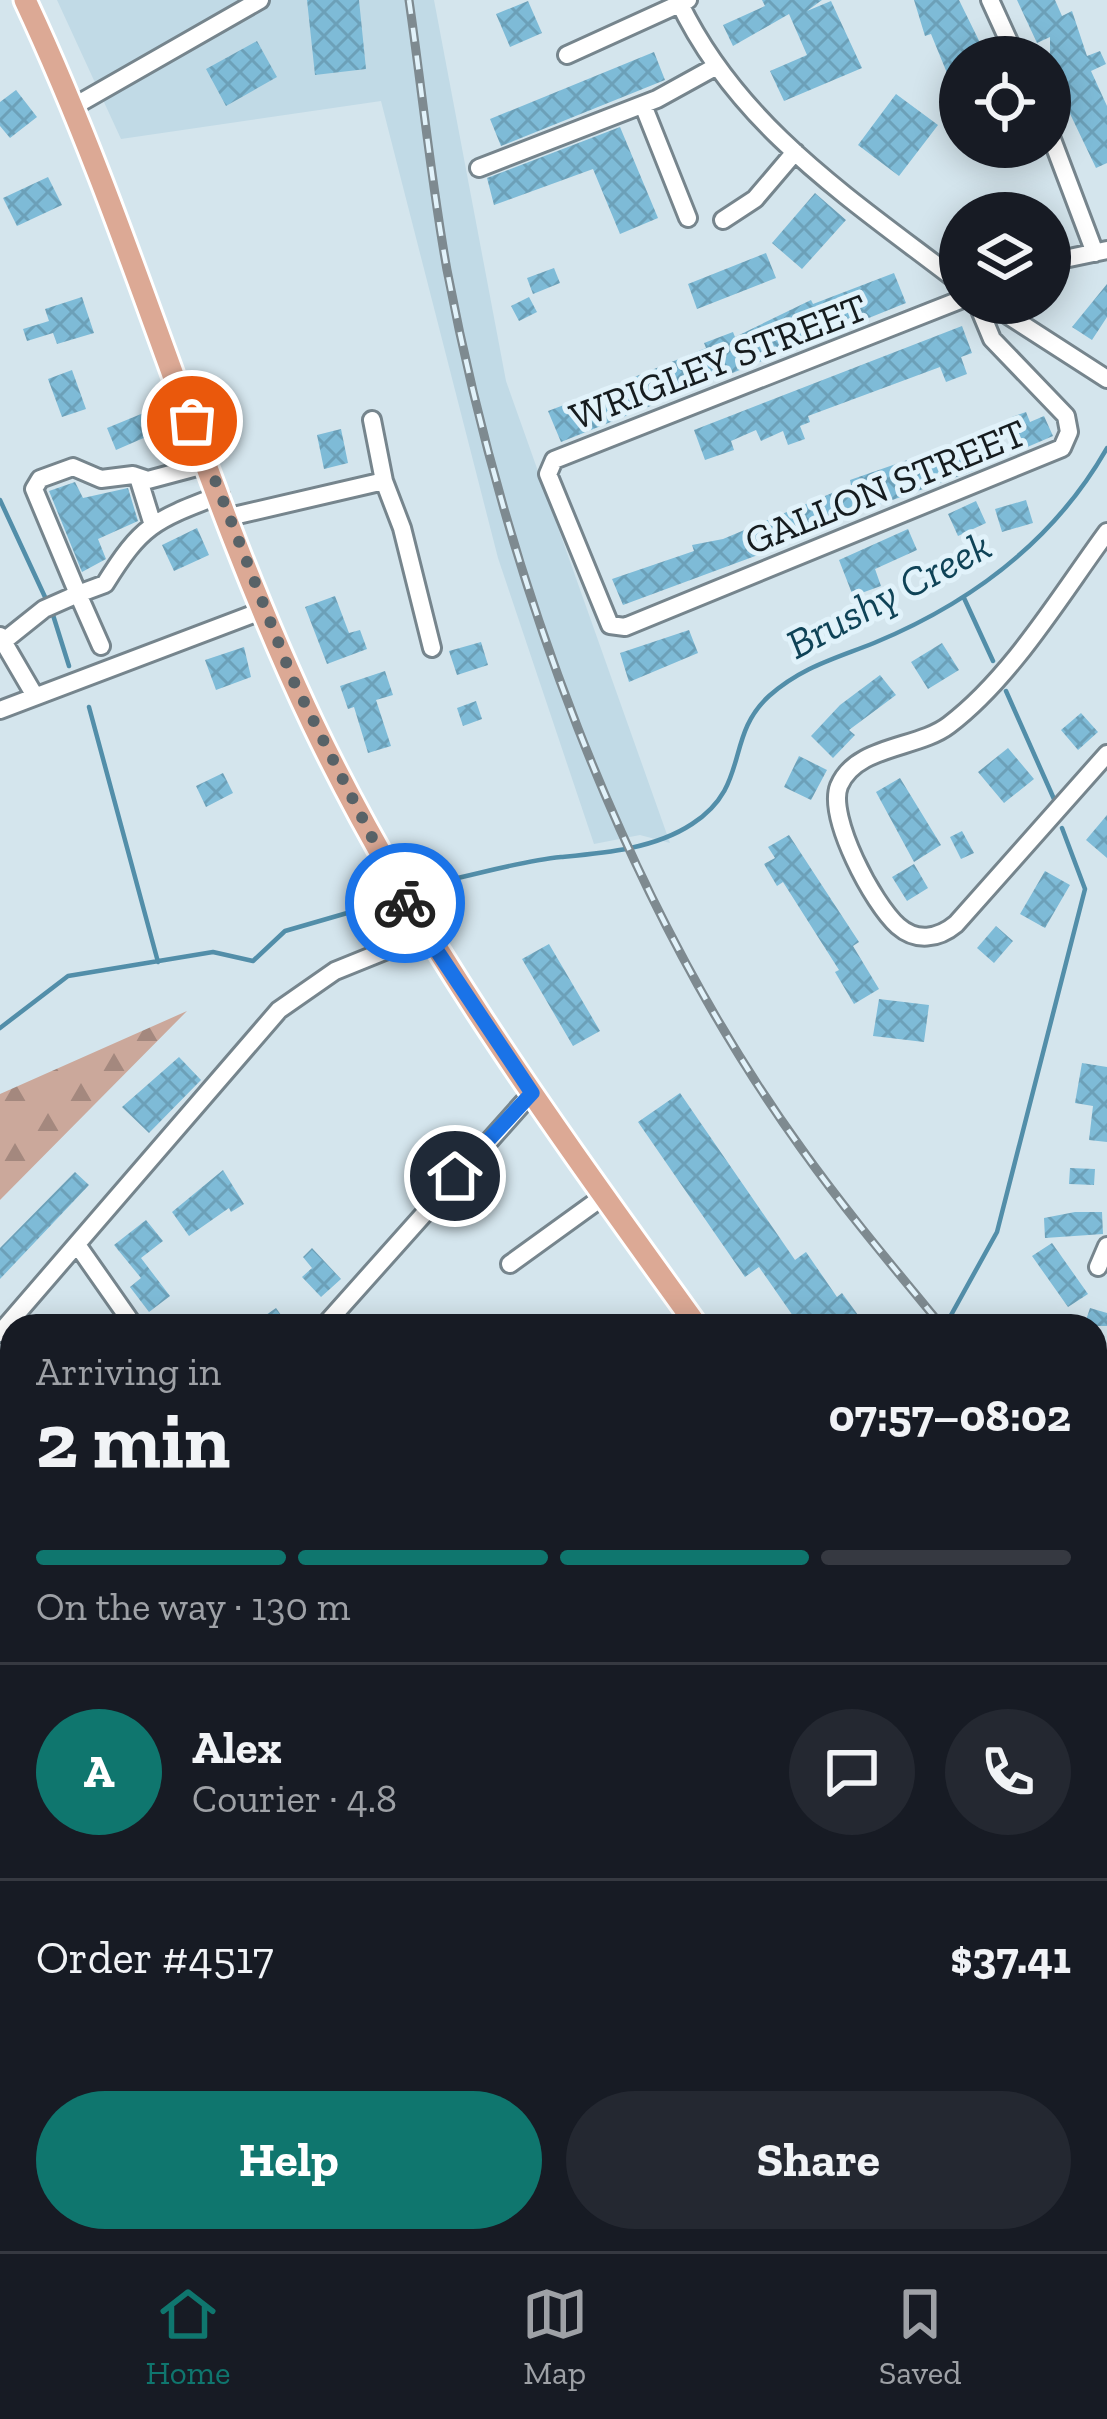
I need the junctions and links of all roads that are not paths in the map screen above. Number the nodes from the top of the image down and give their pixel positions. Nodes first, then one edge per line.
1 (25, 0) edge
2 (260, 0) edge
3 (990, 0) edge
4 (682, 1) edge
5 (1006, 36) edge
6 (567, 55) dead end
7 (715, 67) junction
8 (643, 105) junction
9 (71, 107) junction
10 (794, 152) junction
11 (479, 168) dead end
12 (1065, 168) edge
13 (688, 218) dead end
14 (723, 220) dead end
15 (1101, 252) edge
16 (1071, 258) edge
17 (939, 259) edge
18 (939, 308) edge
19 (986, 324) edge
20 (1021, 324) edge
21 (1107, 379) edge
22 (372, 420) dead end
23 (208, 464) junction
24 (138, 477) junction
25 (384, 482) junction
26 (220, 495) junction
27 (229, 517) junction
28 (152, 522) junction
29 (1107, 532) edge
30 (78, 594) junction
31 (264, 610) junction
32 (631, 624) joint
33 (2, 638) edge
34 (101, 646) dead end
35 (432, 648) dead end
36 (35, 696) junction
37 (0, 710) edge
38 (1107, 754) edge
39 (424, 934) junction
40 (532, 1093) junction
41 (604, 1196) junction
42 (77, 1246) junction
43 (1107, 1246) edge
44 (510, 1264) dead end
45 (1098, 1267) dead end
46 (17, 1314) edge
47 (125, 1314) edge
48 (335, 1314) edge
49 (685, 1314) edge

1 - 9 main road
2 - 9 street
3 - 5 street
4 - 6 street
4 - 7 street
7 - 8 street
7 - 10 street
8 - 11 street
8 - 13 street
9 - 23 main road
10 - 14 street
10 - 17 street
12 - 15 street
15 - 16 street
18 - 32 street, WRIGLEY STREET
19 - 32 street, GALLON STREET
20 - 21 street
22 - 25 street
23 - 24 street
23 - 26 main road
24 - 28 street
24 - 30 street
25 - 27 street
25 - 35 street
26 - 27 main road
26 - 28 street
27 - 31 main road
28 - 30 street
29 - 38 street
30 - 33 street
30 - 34 street
31 - 36 street
31 - 39 main road
33 - 36 street
36 - 37 street
39 - 40 main road
39 - 42 street
40 - 41 main road
40 - 48 street
41 - 44 street
41 - 49 main road
42 - 46 street
42 - 47 street
43 - 45 street

